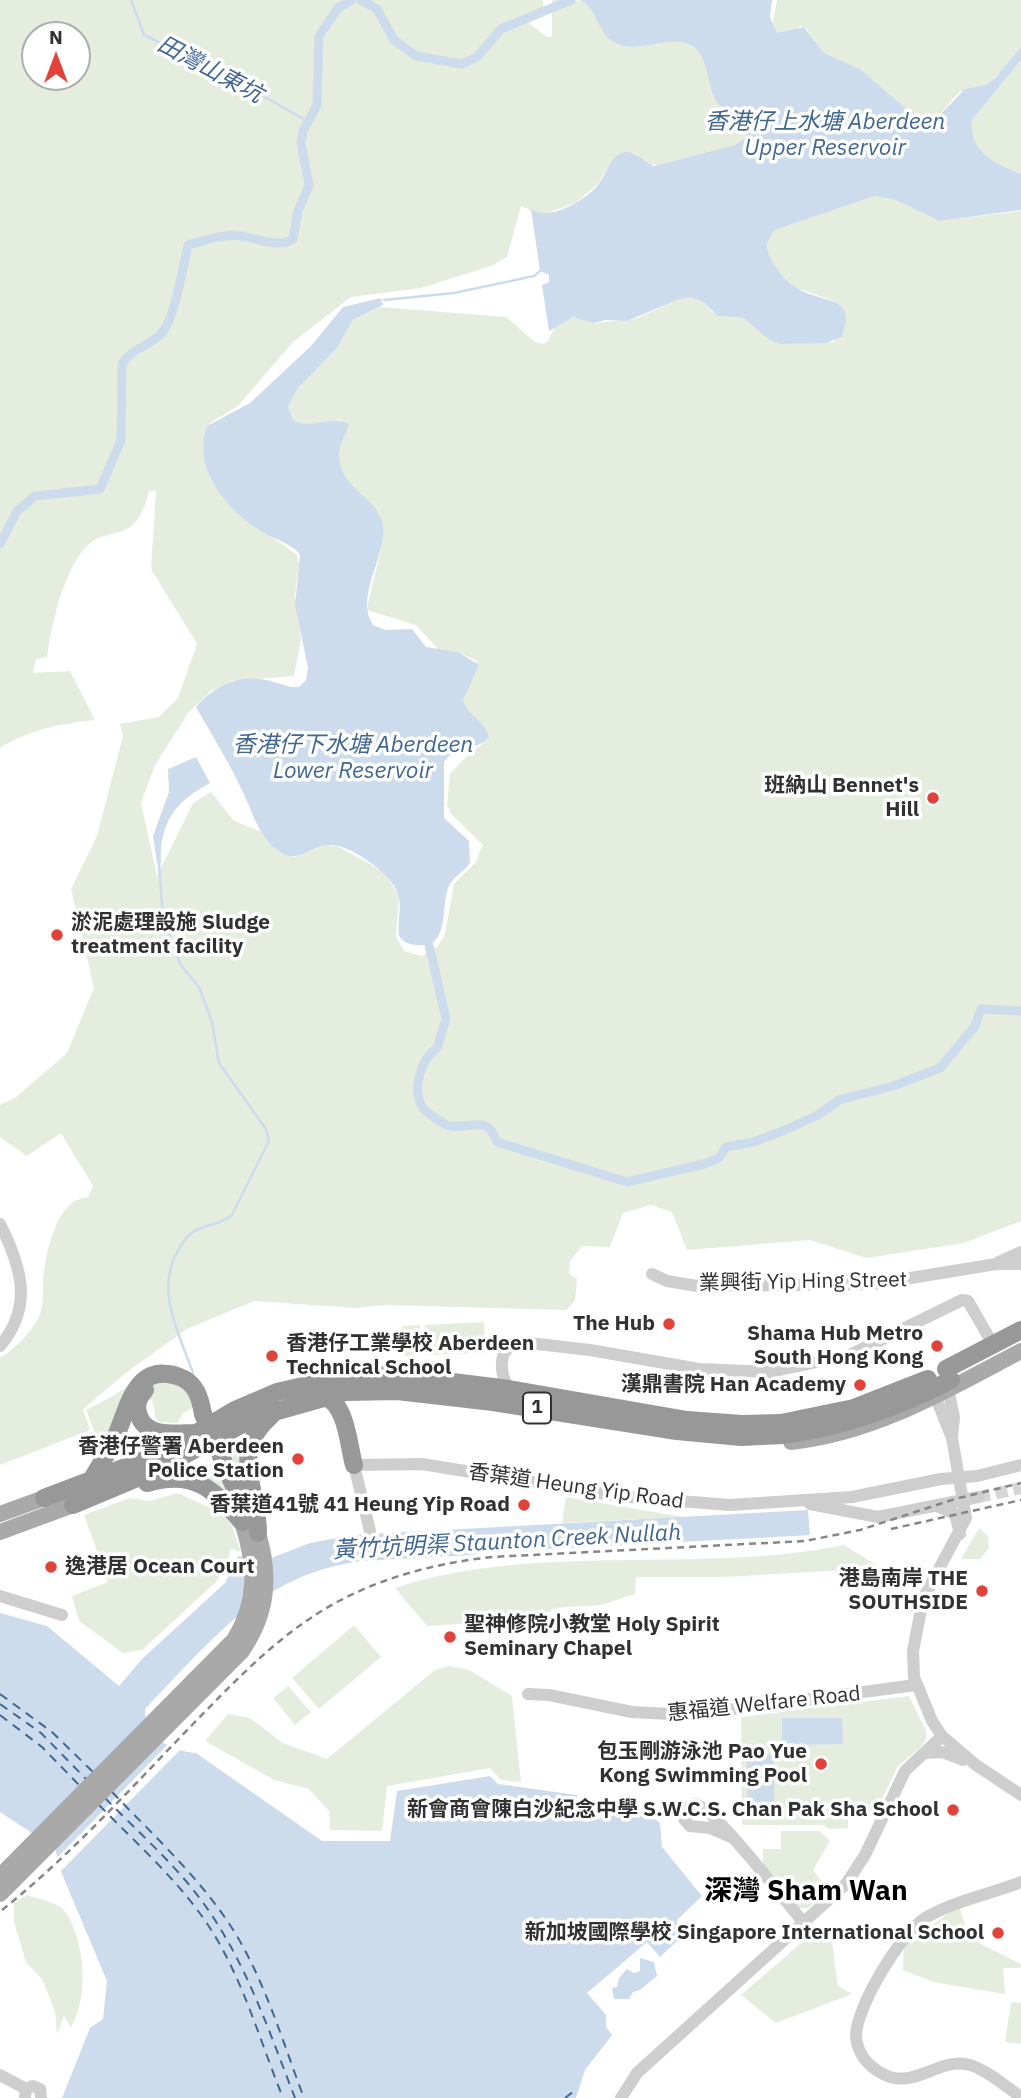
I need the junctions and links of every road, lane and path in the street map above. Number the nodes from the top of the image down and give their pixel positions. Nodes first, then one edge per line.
1 (0, 1224) edge
2 (1021, 1252) edge
3 (996, 1264) junction
4 (1021, 1264) edge
5 (652, 1274) dead end
6 (1021, 1324) edge
7 (1021, 1331) edge
8 (991, 1341) junction
9 (1021, 1343) edge
10 (0, 1346) edge
11 (1021, 1351) edge
12 (930, 1374) junction
13 (509, 1389) junction
14 (366, 1390) junction
15 (940, 1393) junction
16 (323, 1396) junction
17 (134, 1398) junction
18 (276, 1411) junction
19 (341, 1414) junction
20 (674, 1423) junction
21 (782, 1429) junction
22 (201, 1437) junction
23 (956, 1461) junction
24 (1018, 1463) edge
25 (354, 1465) junction
26 (993, 1470) junction
27 (958, 1477) junction
28 (92, 1479) junction
29 (120, 1487) junction
30 (881, 1491) junction
31 (852, 1497) junction
32 (978, 1497) tunnel mouth
33 (44, 1498) joint
34 (963, 1501) junction
35 (799, 1502) junction
36 (73, 1505) joint
37 (937, 1506) junction
38 (2, 1513) edge
39 (901, 1513) junction
40 (855, 1514) junction
41 (243, 1518) junction
42 (370, 1531) dead end
43 (0, 1532) edge
44 (258, 1533) junction
45 (960, 1534) junction
46 (0, 1596) edge
47 (62, 1615) dead end
48 (916, 1685) junction
49 (528, 1695) dead end
50 (942, 1736) junction
51 (926, 1753) junction
52 (976, 1765) junction
53 (1021, 1795) edge
54 (732, 1837) dead end
55 (0, 1876) edge
56 (1021, 1882) edge
57 (0, 1894) edge
58 (804, 1923) junction
59 (0, 2075) edge
60 (26, 2094) edge
61 (1021, 2097) edge
62 (41, 2098) edge
63 (621, 2098) edge

1 - 10 street
2 - 3 street
3 - 4 street
3 - 5 street, 業興街 Yip Hing Street
6 - 8 main road
7 - 21 highway, 1, bridge
8 - 12 main road
8 - 13 street
9 - 21 highway, 1, bridge
11 - 15 main road
12 - 15 street
12 - 20 main road
13 - 20 highway, 1
13 - 22 highway, 1
14 - 16 highway, 1
14 - 19 highway
14 - 20 highway, 1
15 - 20 main road
15 - 23 street
16 - 18 highway, 1
16 - 19 highway
17 - 22 highway
17 - 28 highway
17 - 41 highway, bridge
18 - 22 highway, 1
18 - 44 highway
19 - 25 highway
20 - 21 highway, 1
22 - 28 highway, 1
22 - 29 highway, 1
23 - 26 street, 香葉道 Heung Yip Road
23 - 27 street
24 - 26 street, 香葉道 Heung Yip Road
25 - 35 street, 香葉道 Heung Yip Road
25 - 42 street
26 - 27 street, 香葉道 Heung Yip Road
27 - 30 street, 香葉道 Heung Yip Road
27 - 34 street
28 - 33 highway, 1
29 - 36 highway, 1
29 - 41 highway
30 - 31 street, 香葉道 Heung Yip Road
30 - 39 street
31 - 35 street, 香葉道 Heung Yip Road
31 - 40 street
32 - 34 street, 香葉道 Heung Yip Road
33 - 38 main road
34 - 37 street, 香葉道 Heung Yip Road
34 - 45 street
35 - 40 street, 香葉道 Heung Yip Road
36 - 43 main road
37 - 39 street, 香葉道 Heung Yip Road
37 - 45 street
39 - 40 street, 香葉道 Heung Yip Road
41 - 44 highway
41 - 55 main road
44 - 57 main road
45 - 48 street
46 - 47 street
48 - 49 street, 惠福道 Welfare Road
48 - 50 street
50 - 51 street
50 - 52 street
51 - 52 street
51 - 58 street
52 - 53 street
54 - 58 street
56 - 61 street
58 - 63 street
59 - 60 street
60 - 62 street

